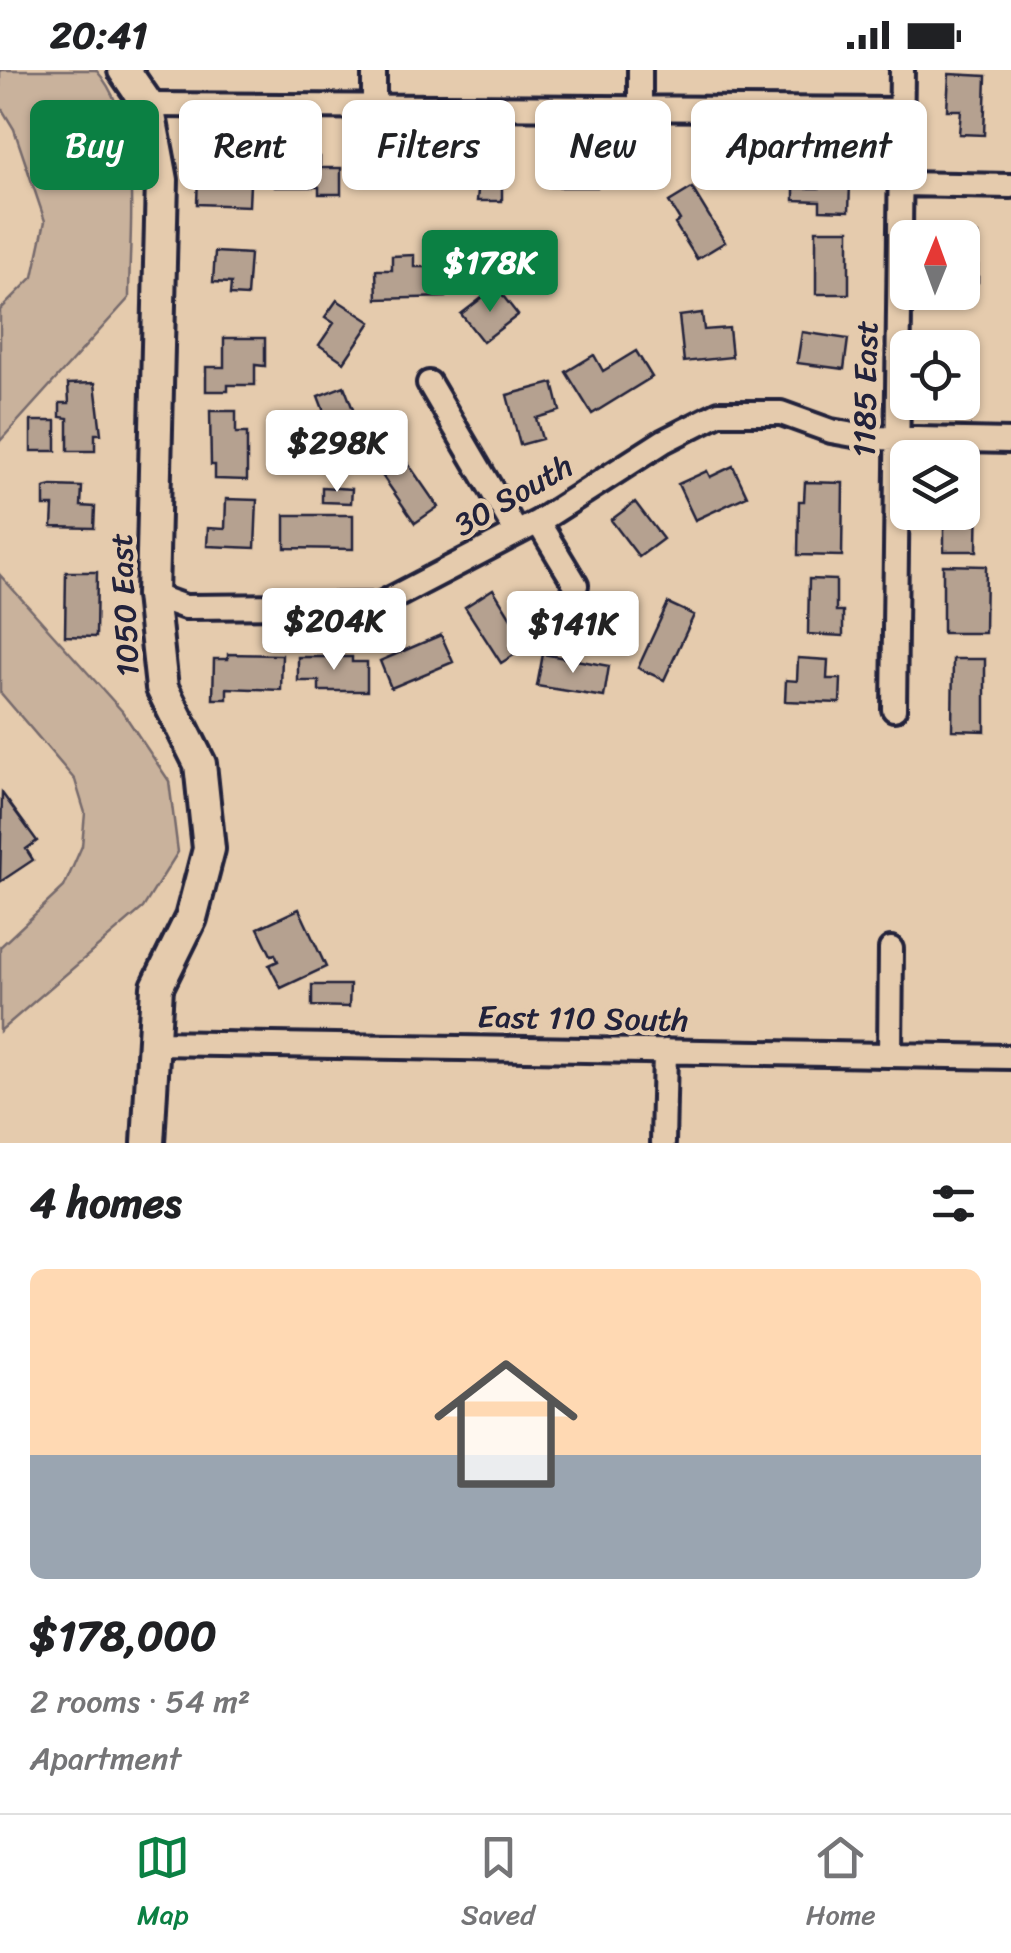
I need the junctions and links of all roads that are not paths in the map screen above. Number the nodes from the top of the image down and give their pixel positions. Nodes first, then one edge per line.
1 (124, 70) edge
2 (374, 70) edge
3 (640, 70) edge
4 (902, 70) edge
5 (145, 100) edge
6 (374, 100) edge
7 (640, 100) edge
8 (901, 100) edge
9 (159, 105) edge
10 (342, 108) edge
11 (159, 164) edge
12 (927, 184) edge
13 (1011, 186) edge
14 (902, 190) edge
15 (428, 383) dead end
16 (897, 438) junction
17 (1011, 441) edge
18 (538, 522) junction
19 (517, 533) junction
20 (576, 585) dead end
21 (152, 594) junction
22 (894, 709) dead end
23 (892, 949) dead end
24 (153, 1042) junction
25 (665, 1052) junction
26 (890, 1055) junction
27 (1011, 1057) edge
28 (148, 1143) edge
29 (663, 1143) edge

1 - 5 street
2 - 6 street
3 - 7 street
4 - 8 street, 1185 East
9 - 10 street
11 - 21 street, 1050 East
12 - 13 street
14 - 16 street, 1185 East
15 - 19 street
16 - 17 street, 30 South
16 - 18 street, 30 South
16 - 22 street, 1185 East
18 - 19 street, 30 South
18 - 20 street
19 - 21 street, 30 South
21 - 24 street, 1050 East
23 - 26 street
24 - 25 street, East 110 South
24 - 28 street, 1050 East
25 - 26 street, East 110 South
25 - 29 street
26 - 27 street, East 110 South

